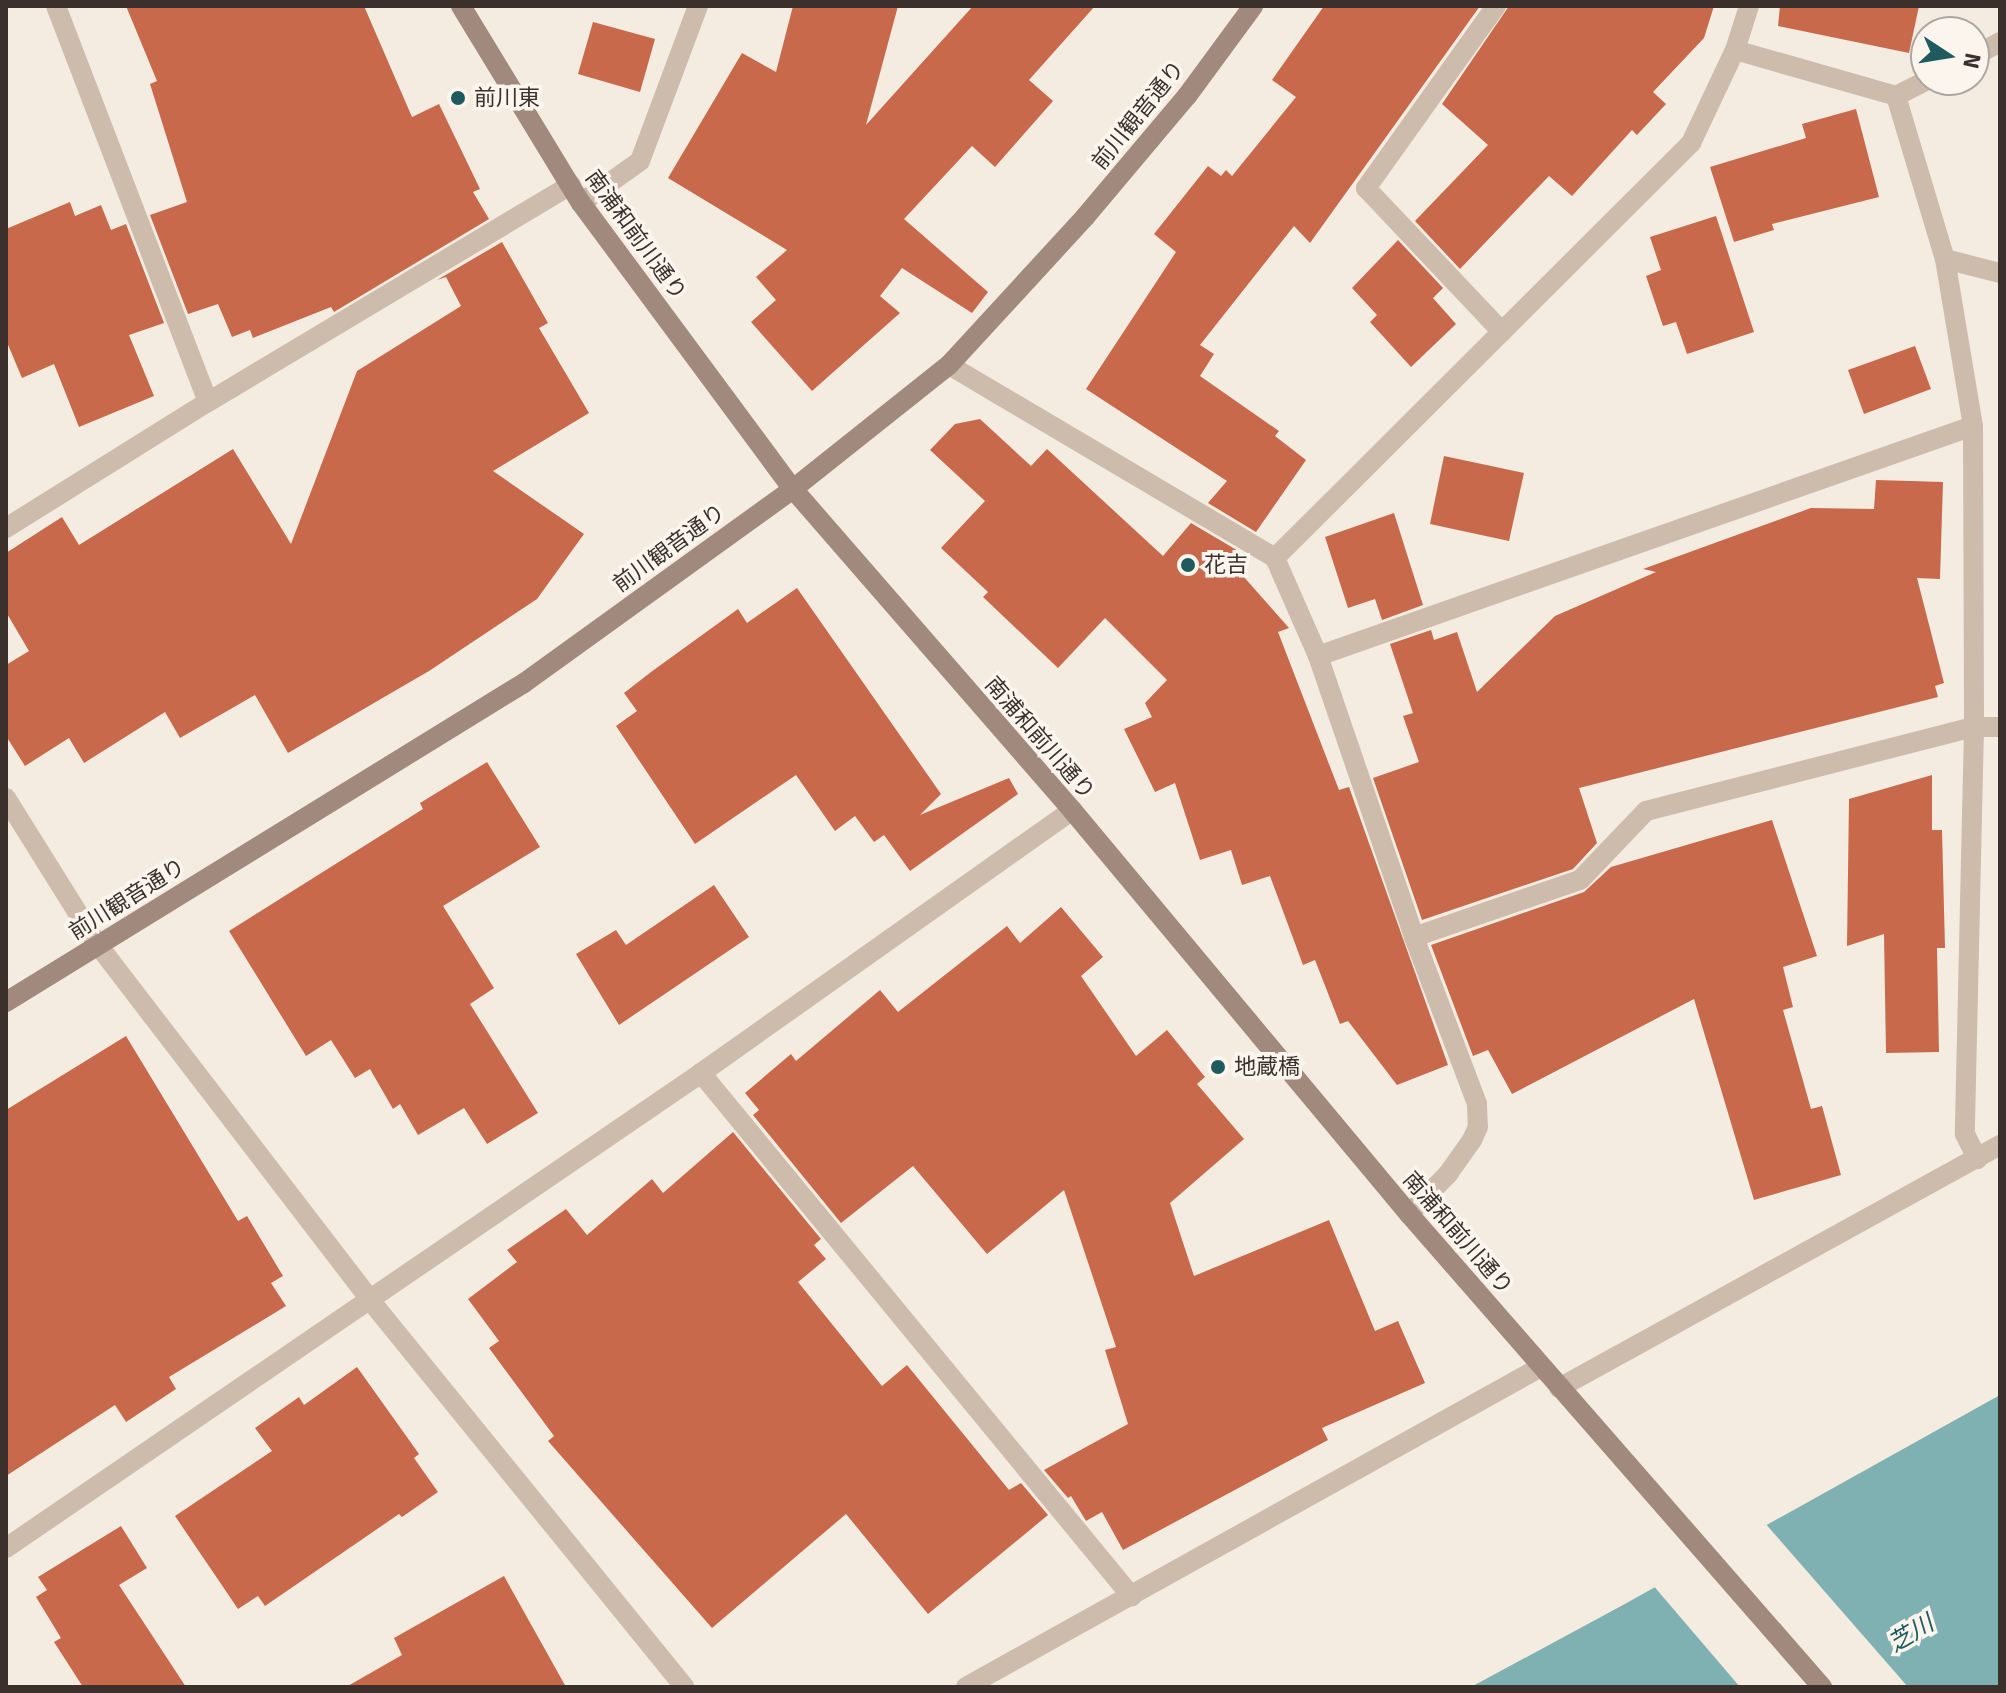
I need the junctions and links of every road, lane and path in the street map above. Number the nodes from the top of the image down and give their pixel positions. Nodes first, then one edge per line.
1 (56, 6) edge
2 (461, 6) edge
3 (698, 6) edge
4 (1253, 6) edge
5 (1496, 6) edge
6 (1749, 6) edge
7 (1735, 50) junction
8 (1910, 89) edge
9 (1896, 96) junction
10 (576, 194) junction
11 (1945, 259) junction
12 (2000, 273) edge
13 (1502, 332) junction
14 (949, 365) junction
15 (208, 402) junction
16 (1973, 426) junction
17 (793, 489) junction
18 (6, 528) edge
19 (1275, 558) junction
20 (1318, 656) junction
21 (1974, 727) junction
22 (2000, 727) edge
23 (6, 798) edge
24 (1072, 810) junction
25 (1414, 937) junction
26 (98, 945) junction
27 (6, 1002) edge
28 (701, 1073) junction
29 (2000, 1145) edge
30 (1977, 1159) junction
31 (1409, 1214) junction
32 (370, 1300) junction
33 (1541, 1367) junction
34 (1559, 1388) junction
35 (6, 1548) edge
36 (1132, 1597) junction
37 (684, 1687) edge
38 (966, 1687) edge
39 (1822, 1687) edge

1 - 15 street
2 - 10 street, 南浦和前川通り
3 - 10 street
4 - 14 street, 前川観音通り
5 - 13 street
6 - 7 street
7 - 9 street
7 - 13 street
8 - 9 street
9 - 11 street
10 - 15 street
10 - 17 street, 南浦和前川通り
11 - 12 street
11 - 16 street
13 - 19 street
14 - 17 street, 前川観音通り
14 - 19 street
15 - 18 street
16 - 20 street
16 - 21 street
17 - 24 street, 南浦和前川通り
17 - 26 street, 前川観音通り
19 - 20 street
20 - 25 street
21 - 22 street
21 - 25 street
21 - 30 street
23 - 26 street
24 - 28 street
24 - 31 street, 南浦和前川通り
25 - 31 street
26 - 27 street, 前川観音通り
26 - 32 street
28 - 32 street
28 - 36 street
29 - 30 street
30 - 34 street
31 - 33 street, 南浦和前川通り
32 - 35 street
32 - 37 street
33 - 34 street, 南浦和前川通り
33 - 36 street
34 - 39 street, 南浦和前川通り
36 - 38 street

